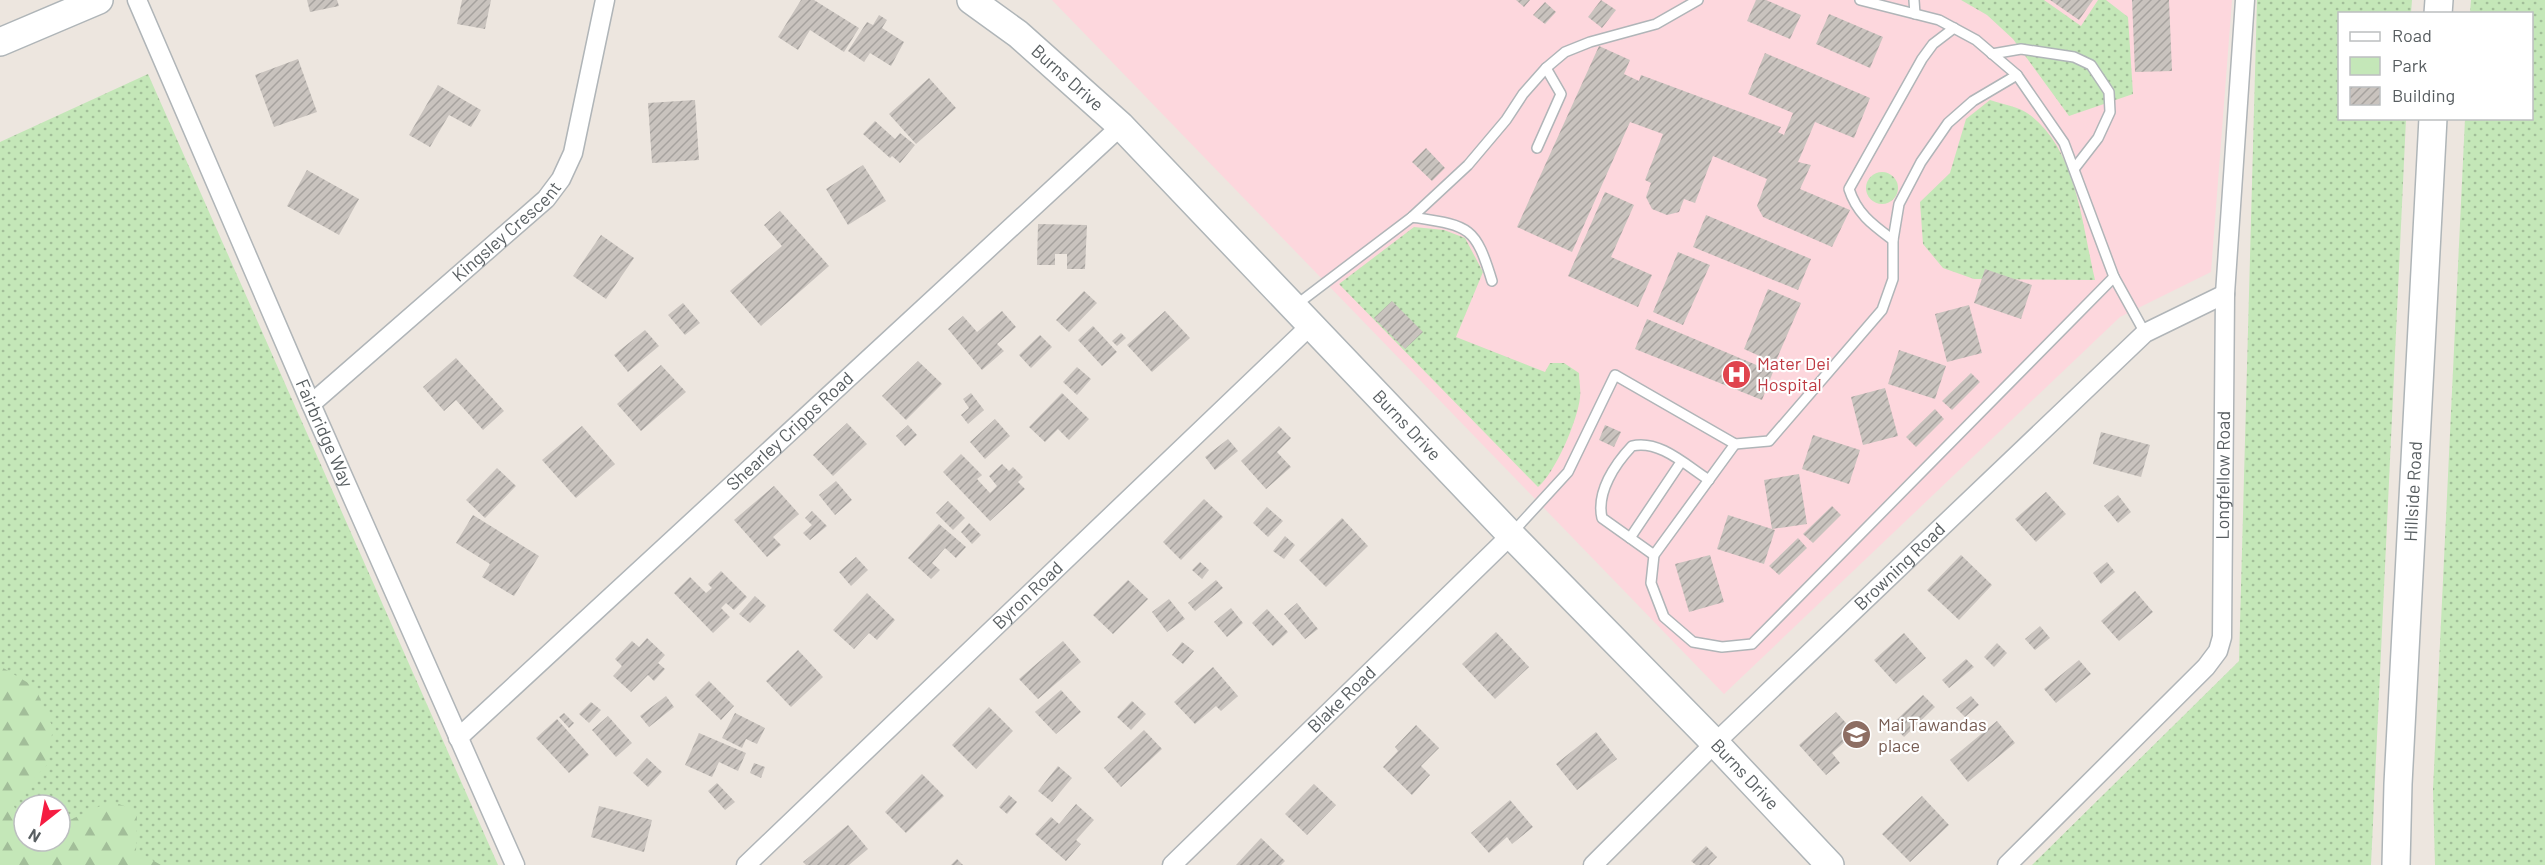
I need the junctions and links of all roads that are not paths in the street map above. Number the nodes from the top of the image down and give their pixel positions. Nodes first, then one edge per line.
1 (99, 0) edge
2 (137, 0) edge
3 (605, 0) edge
4 (971, 0) edge
5 (1698, 0) edge
6 (1860, 0) edge
7 (1914, 0) edge
8 (2245, 0) edge
9 (1915, 14) junction
10 (1954, 28) junction
11 (0, 42) edge
12 (1992, 54) junction
13 (1546, 68) junction
14 (2017, 75) junction
15 (2433, 120) edge
16 (1121, 126) junction
17 (1537, 148) dead end
18 (2074, 169) junction
19 (1412, 217) junction
20 (1893, 240) junction
21 (2114, 278) junction
22 (1492, 281) dead end
23 (2225, 294) junction
24 (1302, 316) junction
25 (2145, 333) junction
26 (311, 404) junction
27 (1735, 444) junction
28 (1681, 462) junction
29 (1709, 480) junction
30 (1511, 535) junction
31 (1630, 538) junction
32 (1654, 555) junction
33 (458, 738) junction
34 (1715, 742) junction
35 (514, 865) edge
36 (746, 865) edge
37 (1172, 865) edge
38 (1593, 865) edge
39 (1830, 865) edge
40 (2007, 865) edge
41 (2396, 865) edge

1 - 11 main road
2 - 26 street, Fairbridge Way
3 - 26 street, Kingsley Crescent
4 - 16 main road, Burns Drive
5 - 13 lane
6 - 9 lane
7 - 9 lane
8 - 23 street, Longfellow Road
9 - 10 lane
10 - 12 lane
10 - 20 lane
12 - 14 lane
12 - 18 lane
13 - 17 lane
13 - 19 lane
14 - 18 lane
14 - 20 lane
15 - 41 main road, Hillside Road
16 - 24 main road, Burns Drive
16 - 33 street, Shearley Cripps Road
18 - 21 lane
19 - 22 lane
19 - 24 lane
20 - 27 lane
21 - 25 lane
21 - 32 lane
23 - 25 street, Browning Road
23 - 40 street, Longfellow Road
24 - 30 main road, Burns Drive
24 - 36 street, Byron Road
25 - 34 street, Browning Road
26 - 33 street, Fairbridge Way
27 - 29 lane
27 - 30 lane
28 - 29 lane
28 - 31 lane
28 - 31 lane
29 - 32 lane
30 - 34 main road, Burns Drive
30 - 37 street, Blake Road
31 - 32 lane
33 - 35 street, Fairbridge Way
34 - 38 street, Browning Road
34 - 39 main road, Burns Drive

